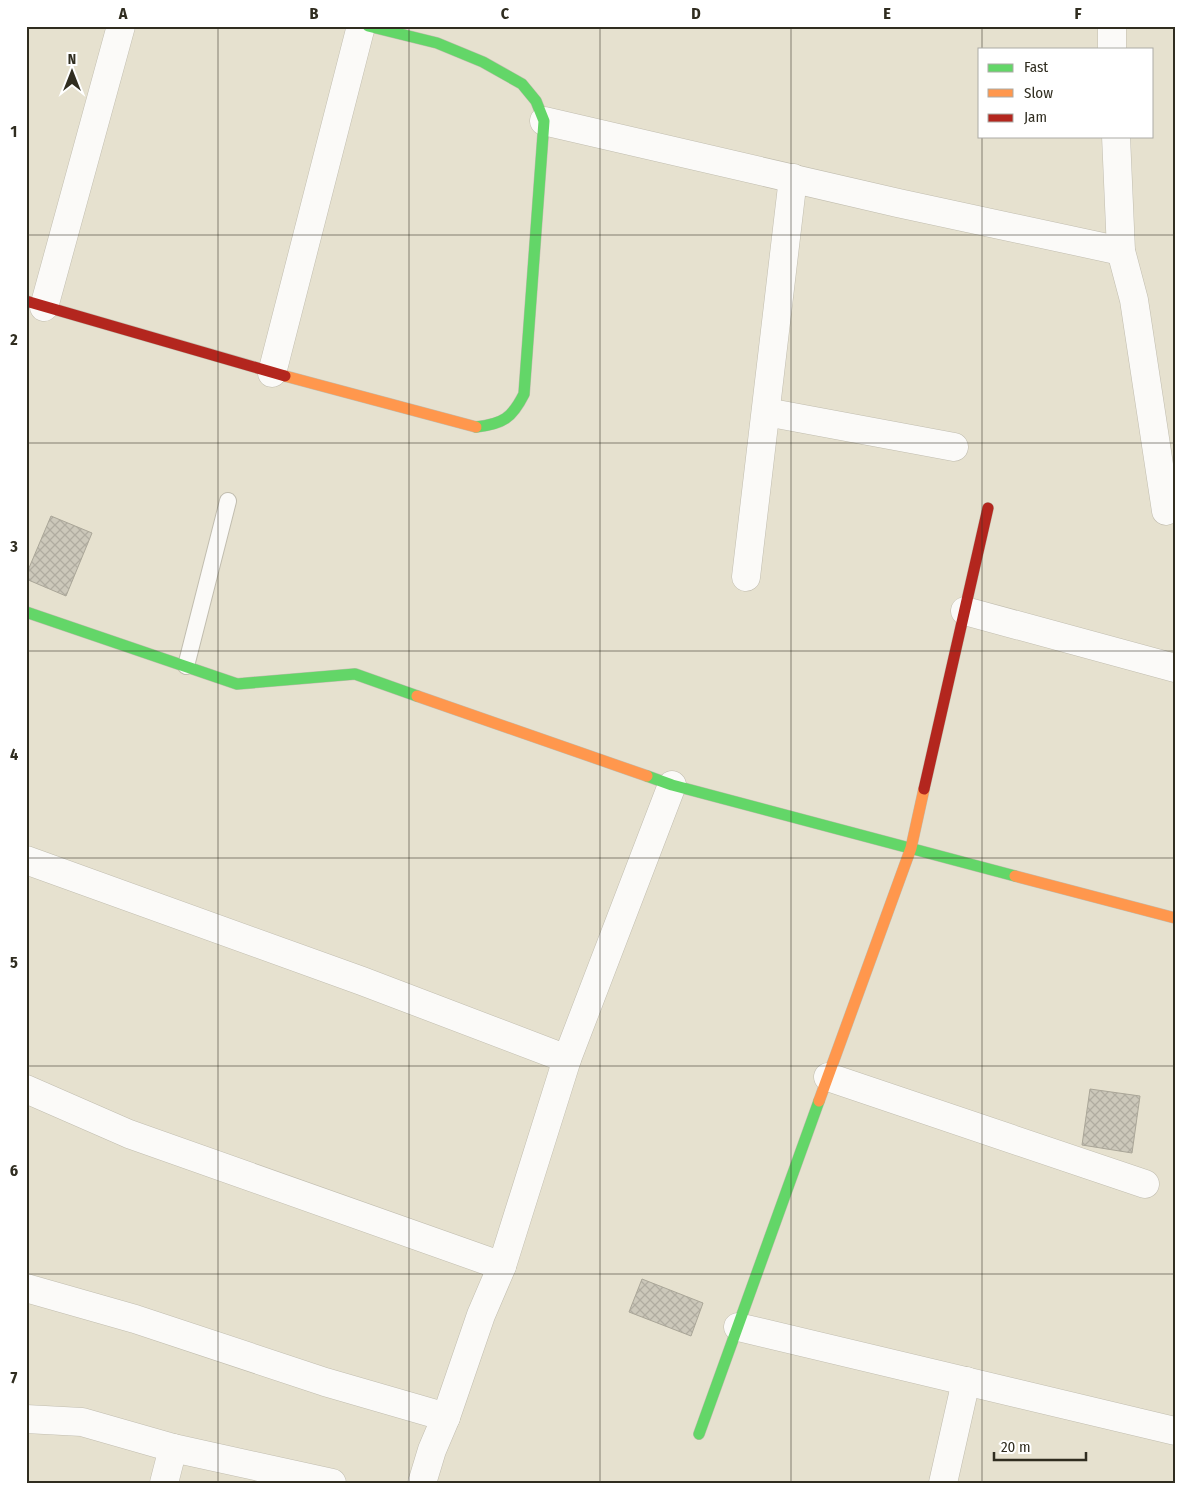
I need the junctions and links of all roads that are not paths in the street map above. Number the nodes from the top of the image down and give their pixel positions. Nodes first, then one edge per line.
1 (121, 26) edge
2 (361, 26) edge
3 (368, 26) edge
4 (1112, 26) edge
5 (1112, 48) edge
6 (544, 121) junction
7 (1116, 138) edge
8 (794, 178) junction
9 (1121, 251) junction
10 (35, 304) edge
11 (272, 374) junction
12 (766, 412) junction
13 (954, 446) dead end
14 (228, 501) dead end
15 (988, 508) dead end
16 (1166, 511) dead end
17 (746, 577) dead end
18 (965, 610) junction
19 (26, 612) edge
20 (186, 666) junction
21 (1175, 668) edge
22 (672, 785) junction
23 (911, 848) junction
24 (26, 860) edge
25 (1175, 918) edge
26 (567, 1059) junction
27 (828, 1078) junction
28 (26, 1089) edge
29 (1145, 1184) dead end
30 (502, 1266) junction
31 (26, 1288) edge
32 (738, 1327) junction
33 (966, 1382) junction
34 (446, 1417) junction
35 (26, 1419) edge
36 (1175, 1431) edge
37 (699, 1434) dead end
38 (173, 1448) junction
39 (327, 1482) edge
40 (164, 1483) edge
41 (422, 1483) edge
42 (943, 1483) edge

1 - 10 street
2 - 11 street
3 - 6 street
4 - 5 street
6 - 8 street
6 - 11 street
7 - 9 street
8 - 9 street
8 - 12 street
9 - 16 street
10 - 11 street
12 - 13 street
12 - 17 street
14 - 20 lane
15 - 18 street
18 - 21 street
18 - 23 street
19 - 20 street
20 - 22 street
22 - 23 street
22 - 26 street
23 - 25 street
23 - 27 street
24 - 26 street
26 - 30 street
27 - 29 street
27 - 32 street
28 - 30 street
30 - 34 street
31 - 34 street
32 - 33 street
32 - 37 street
33 - 36 street
33 - 42 street
34 - 41 street
35 - 38 street
38 - 39 street
38 - 40 street

